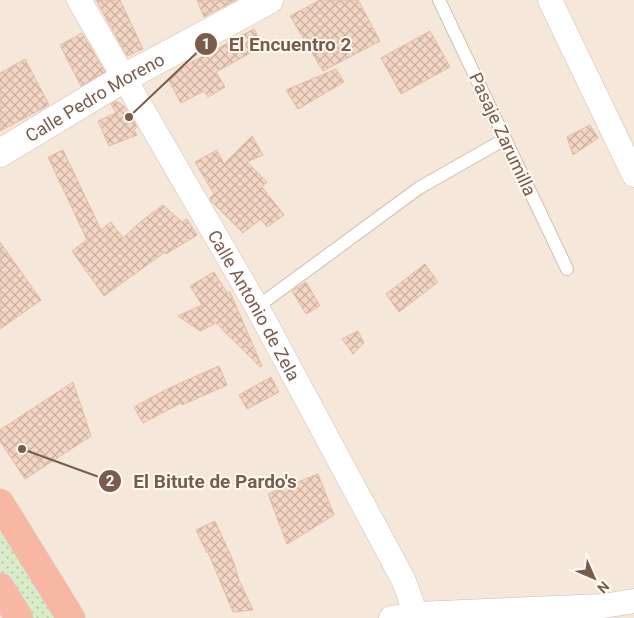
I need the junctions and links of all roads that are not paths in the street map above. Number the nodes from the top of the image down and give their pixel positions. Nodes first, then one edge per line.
1 (79, 0) edge
2 (270, 0) edge
3 (439, 0) edge
4 (550, 0) edge
5 (124, 78) junction
6 (505, 139) junction
7 (0, 153) edge
8 (634, 175) edge
9 (567, 269) dead end
10 (257, 307) junction
11 (0, 503) edge
12 (0, 587) edge
13 (634, 602) edge
14 (417, 616) edge
15 (19, 618) edge
16 (71, 618) edge
17 (390, 618) edge

1 - 5 street, Calle Antonio de Zela
2 - 5 main road, Calle Pedro Moreno
3 - 6 lane, Pasaje Zarumilla
4 - 8 street
5 - 7 main road, Calle Pedro Moreno
5 - 10 street, Calle Antonio de Zela
6 - 9 lane, Pasaje Zarumilla
6 - 10 lane
10 - 14 street, Calle Antonio de Zela
11 - 16 highway
12 - 15 highway
13 - 14 street
14 - 17 street

